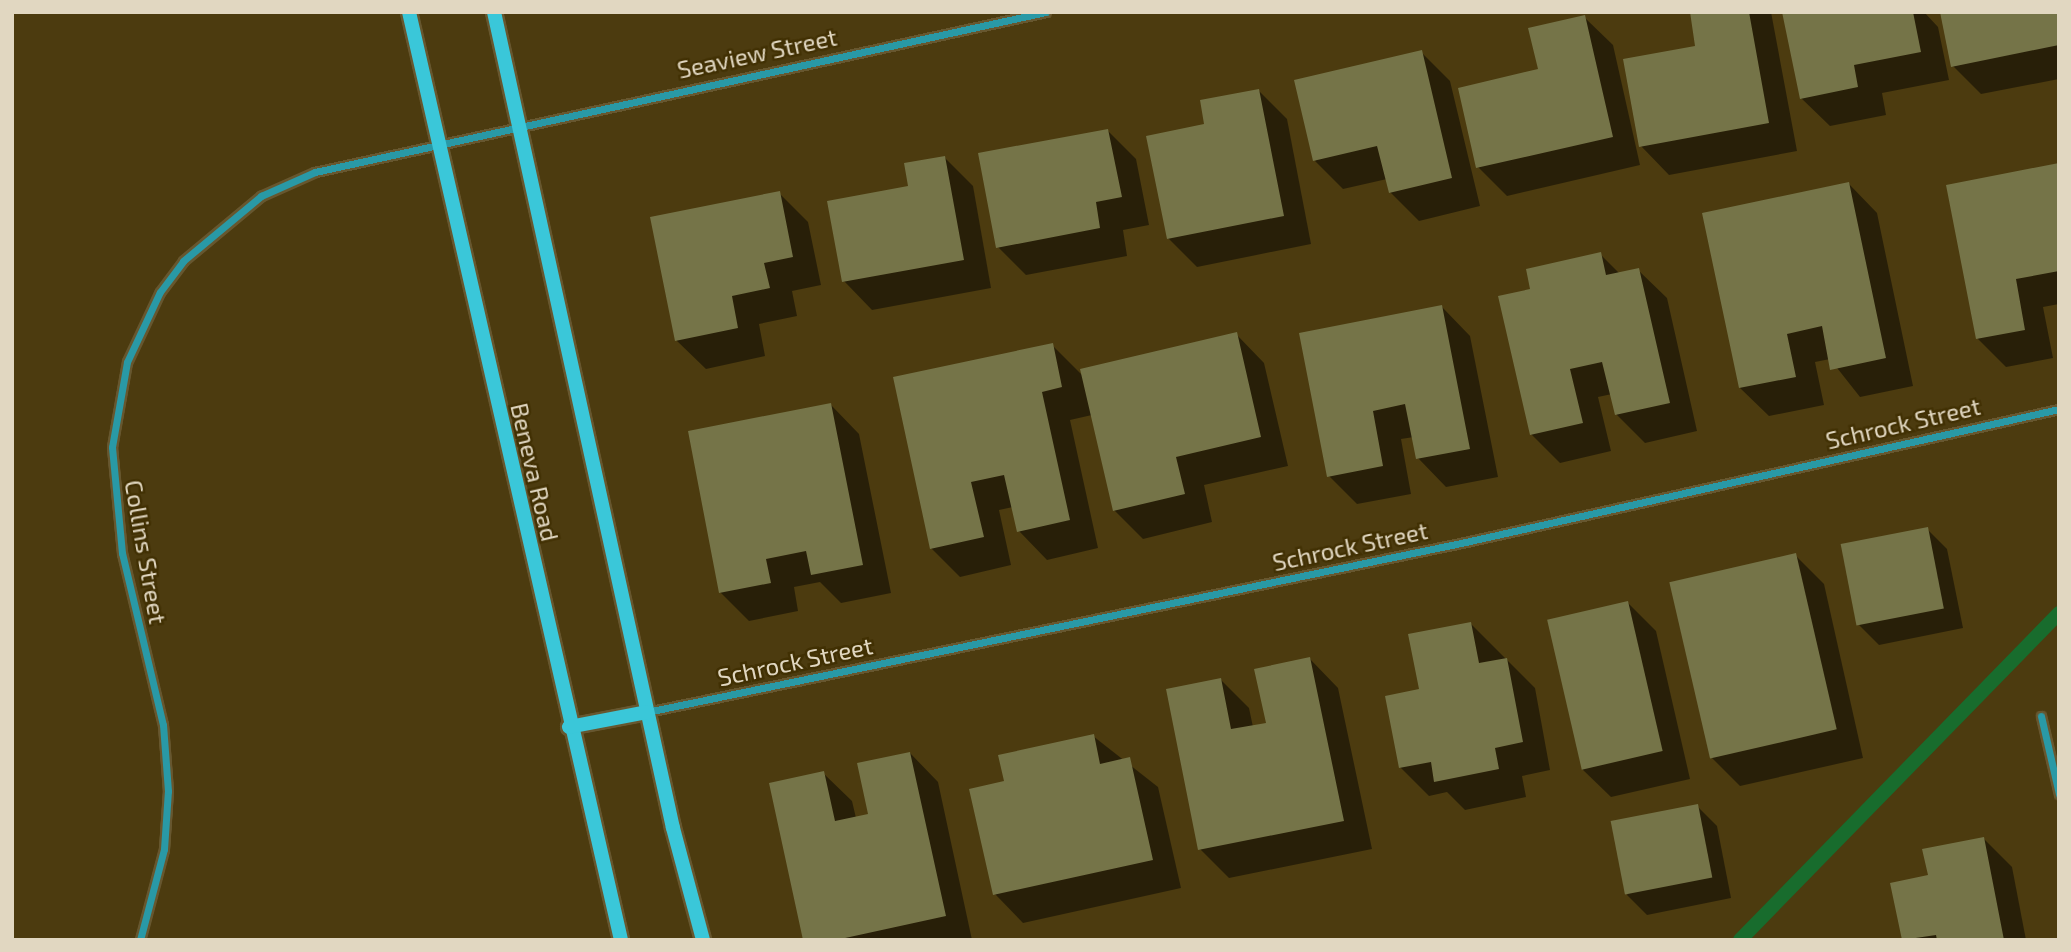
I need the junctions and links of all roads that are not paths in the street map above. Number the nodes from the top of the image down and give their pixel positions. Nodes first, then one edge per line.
1 (409, 12) edge
2 (494, 12) edge
3 (1046, 12) edge
4 (517, 123) junction
5 (439, 141) junction
6 (2059, 408) edge
7 (647, 712) junction
8 (2041, 716) dead end
9 (569, 727) junction
10 (2059, 793) edge
11 (140, 940) edge
12 (621, 940) edge
13 (704, 940) edge

1 - 5 main road, Beneva Road
2 - 4 main road
3 - 4 street, Seaview Street
4 - 5 street, Seaview Street
4 - 7 main road
5 - 9 main road, Beneva Road
5 - 11 street, Collins Street
6 - 7 street, Schrock Street
7 - 9 main road
7 - 13 main road
8 - 10 street
9 - 12 main road, Beneva Road

